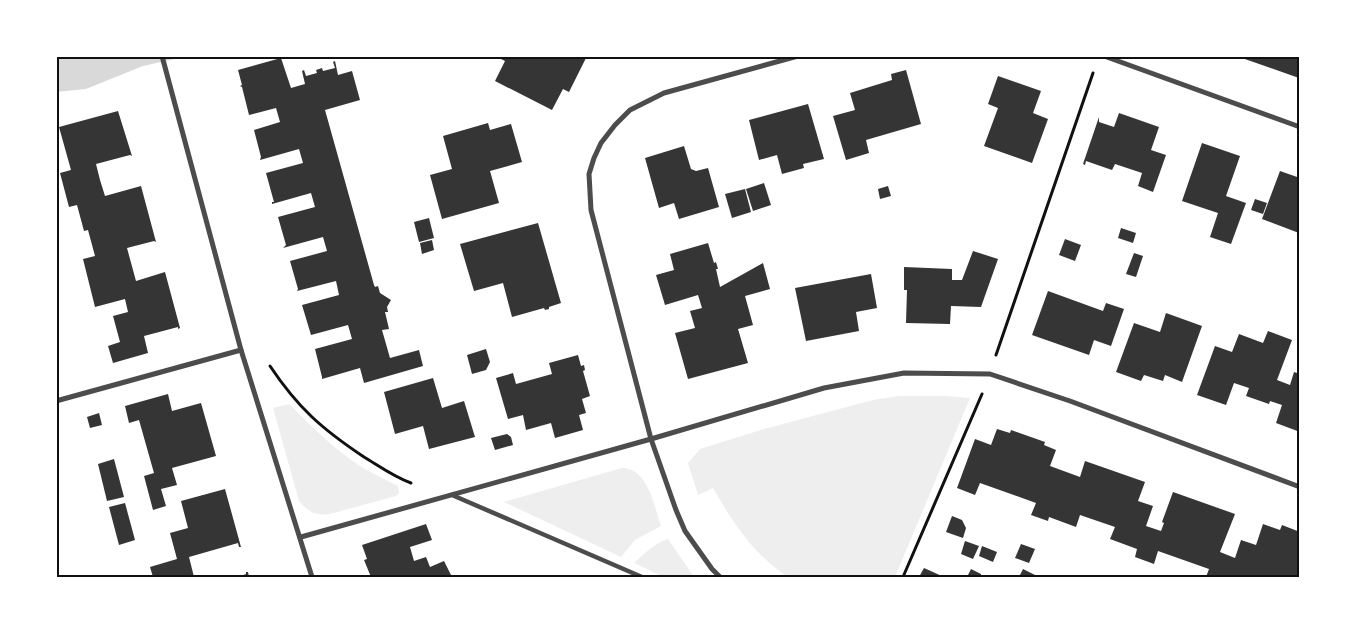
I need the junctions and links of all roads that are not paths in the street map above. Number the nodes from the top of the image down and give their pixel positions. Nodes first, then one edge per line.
1 (162, 56) edge
2 (798, 56) edge
3 (1104, 56) edge
4 (1300, 127) edge
5 (241, 350) junction
6 (56, 401) edge
7 (651, 438) junction
8 (1300, 487) edge
9 (451, 494) junction
10 (301, 537) junction
11 (312, 577) edge
12 (642, 577) edge
13 (720, 577) edge

1 - 5 street
2 - 7 street
3 - 4 street
5 - 6 street
5 - 10 street
7 - 8 street
7 - 9 street
7 - 13 street
9 - 10 street
9 - 12 street
10 - 11 street

